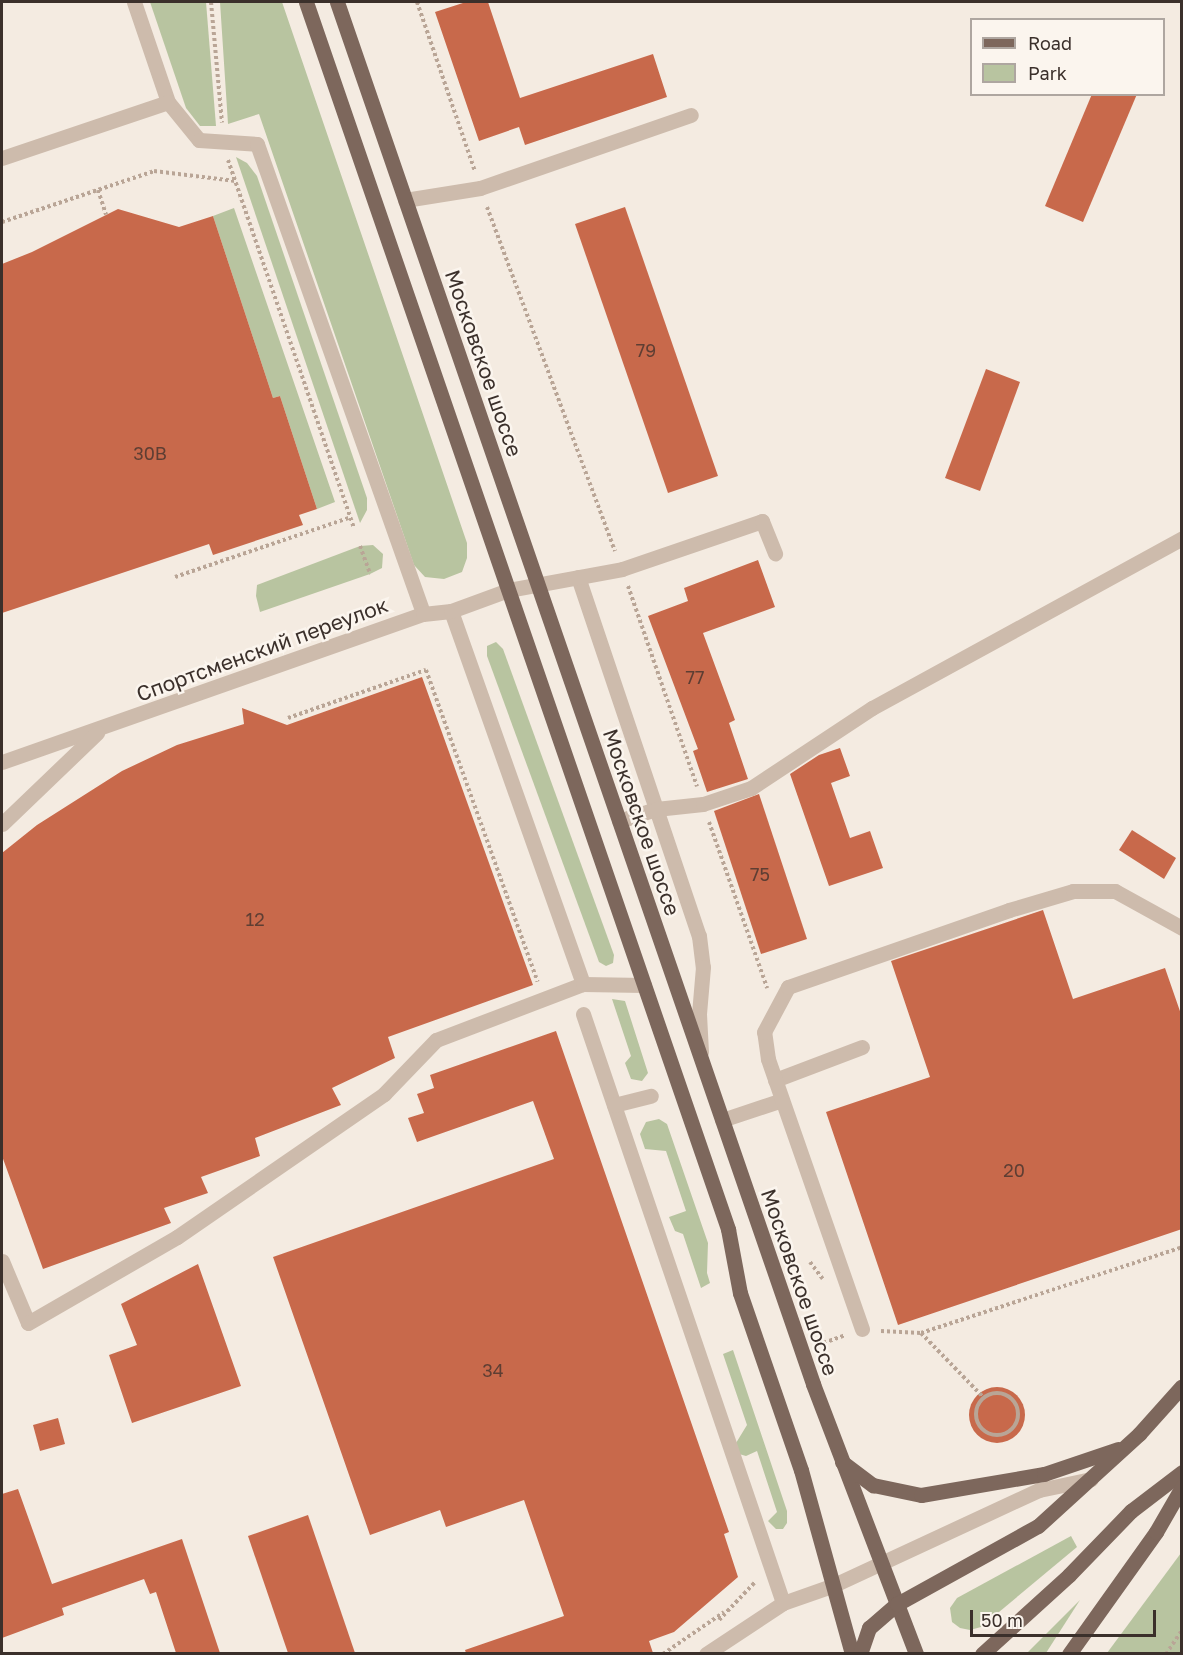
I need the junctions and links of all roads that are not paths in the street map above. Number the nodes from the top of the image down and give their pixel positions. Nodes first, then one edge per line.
1 (134, 2) edge
2 (306, 2) edge
3 (337, 2) edge
4 (168, 102) junction
5 (691, 115) dead end
6 (2, 158) edge
7 (405, 200) junction
8 (1182, 538) edge
9 (775, 553) dead end
10 (578, 578) junction
11 (538, 585) junction
12 (508, 590) junction
13 (451, 611) junction
14 (423, 614) junction
15 (100, 729) junction
16 (2, 762) edge
17 (656, 808) junction
18 (619, 821) junction
19 (2, 824) edge
20 (1182, 928) edge
21 (583, 984) junction
22 (644, 985) junction
23 (583, 1014) dead end
24 (862, 1047) dead end
25 (701, 1058) junction
26 (775, 1080) junction
27 (651, 1096) dead end
28 (782, 1100) junction
29 (614, 1105) junction
30 (722, 1120) junction
31 (2, 1261) edge
32 (862, 1329) road end
33 (1182, 1386) edge
34 (1124, 1447) junction
35 (840, 1460) junction
36 (1182, 1472) edge
37 (1091, 1479) junction
38 (1182, 1487) edge
39 (882, 1563) junction
40 (834, 1585) junction
41 (783, 1604) junction
42 (897, 1604) junction
43 (719, 1649) edge
44 (852, 1653) edge
45 (860, 1653) edge
46 (916, 1653) edge
47 (982, 1653) edge
48 (1069, 1653) edge

1 - 4 street
2 - 12 main road
3 - 7 main road, Московское шоссе
4 - 6 street
4 - 14 street
5 - 7 street
7 - 11 main road, Московское шоссе
8 - 17 street
9 - 10 street, Спортсменский переулок
10 - 11 street, Спортсменский переулок
10 - 17 street
11 - 12 street, Спортсменский переулок
11 - 18 main road, Московское шоссе
12 - 13 street, Спортсменский переулок
12 - 22 main road
13 - 14 street, Спортсменский переулок
13 - 21 street
14 - 15 street, Спортсменский переулок
15 - 16 street, Спортсменский переулок
15 - 19 street
17 - 18 street
17 - 25 street
18 - 25 main road, Московское шоссе
20 - 26 street
21 - 22 street
21 - 31 street
22 - 40 main road
23 - 29 street
24 - 26 street
25 - 30 main road, Московское шоссе
26 - 28 street
27 - 29 street
28 - 30 street
28 - 32 street
29 - 41 street
30 - 35 main road, Московское шоссе
33 - 34 main road
34 - 35 main road
34 - 37 main road
35 - 39 main road, Московское шоссе
36 - 47 main road
37 - 39 street
37 - 42 main road
38 - 48 main road
39 - 40 street
39 - 42 main road, Московское шоссе
40 - 41 street
40 - 44 main road
41 - 43 street
42 - 45 main road
42 - 46 main road, Московское шоссе

